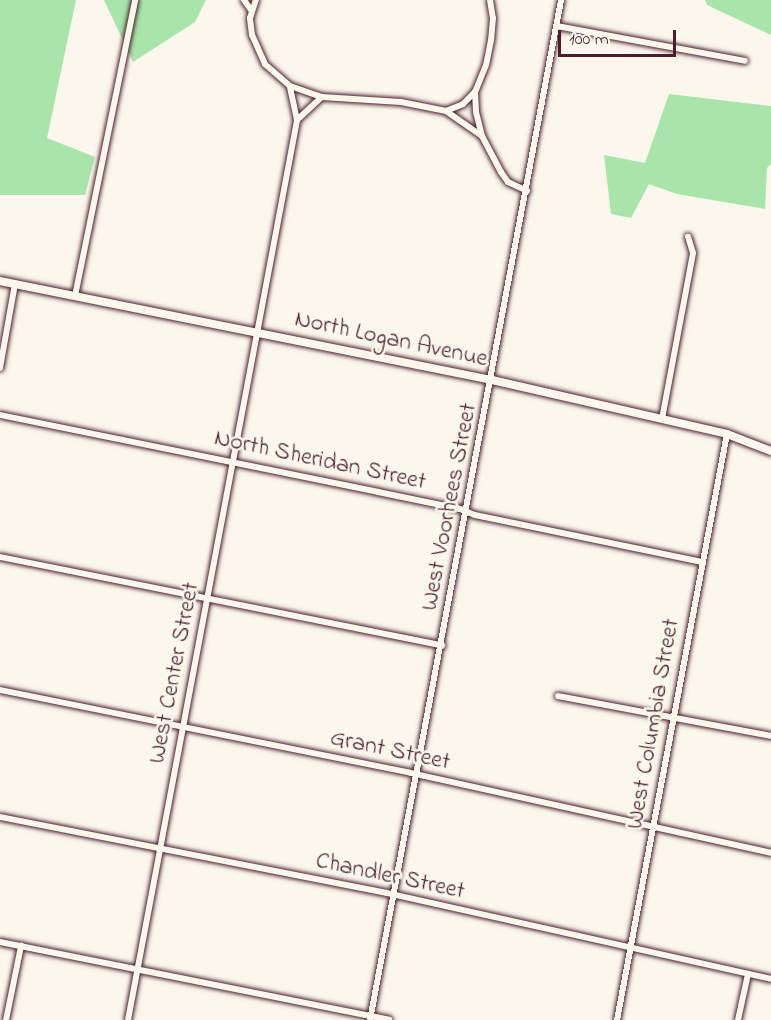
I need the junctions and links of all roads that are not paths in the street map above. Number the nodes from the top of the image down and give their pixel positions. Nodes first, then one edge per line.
1 (135, 0) edge
2 (244, 0) edge
3 (256, 0) edge
4 (490, 0) edge
5 (561, 0) edge
6 (251, 10) junction
7 (557, 26) junction
8 (745, 61) dead end
9 (290, 86) junction
10 (475, 92) junction
11 (322, 97) junction
12 (446, 111) junction
13 (297, 120) junction
14 (482, 136) junction
15 (527, 191) junction
16 (688, 237) dead end
17 (0, 281) edge
18 (15, 284) junction
19 (75, 296) junction
20 (257, 332) junction
21 (0, 368) edge
22 (492, 380) junction
23 (0, 415) edge
24 (662, 419) junction
25 (727, 434) junction
26 (771, 451) edge
27 (232, 462) junction
28 (467, 512) junction
29 (0, 557) edge
30 (702, 562) junction
31 (207, 598) junction
32 (442, 645) junction
33 (0, 690) edge
34 (558, 696) dead end
35 (673, 719) junction
36 (184, 726) junction
37 (771, 735) edge
38 (418, 774) junction
39 (0, 817) edge
40 (653, 828) junction
41 (161, 849) junction
42 (771, 853) edge
43 (393, 895) junction
44 (0, 942) edge
45 (21, 946) junction
46 (630, 948) junction
47 (138, 969) junction
48 (748, 974) junction
49 (771, 979) edge
50 (370, 1018) edge
51 (6, 1020) edge
52 (128, 1020) edge
53 (389, 1020) edge
54 (617, 1020) edge
55 (738, 1020) edge

1 - 19 street
2 - 6 street
3 - 6 street
4 - 10 street
5 - 7 street, West Voorhees Street
6 - 9 street
7 - 8 street
7 - 15 street, West Voorhees Street
9 - 11 street
9 - 13 street
10 - 12 street
10 - 14 street
11 - 12 street
11 - 13 street
12 - 14 street
13 - 20 street, West Center Street
14 - 15 street
15 - 22 street, West Voorhees Street
16 - 24 street
17 - 18 street, North Logan Avenue
18 - 19 street, North Logan Avenue
18 - 21 street
19 - 20 street, North Logan Avenue
20 - 22 street, North Logan Avenue
20 - 27 street, West Center Street
22 - 24 street, North Logan Avenue
22 - 28 street, West Voorhees Street
23 - 27 street, North Sheridan Street
24 - 25 street, North Logan Avenue
25 - 26 street, North Logan Avenue
25 - 30 street, West Columbia Street
27 - 28 street, North Sheridan Street
27 - 31 street, West Center Street
28 - 30 street, North Sheridan Street
28 - 32 street, West Voorhees Street
29 - 31 street
30 - 35 street, West Columbia Street
31 - 32 street
31 - 36 street, West Center Street
32 - 38 street, West Voorhees Street
33 - 36 street, Grant Street
34 - 35 street
35 - 37 street
35 - 40 street, West Columbia Street
36 - 38 street, Grant Street
36 - 41 street, West Center Street
38 - 40 street, Grant Street
38 - 43 street, West Voorhees Street
39 - 41 street, Chandler Street
40 - 42 street, Grant Street
40 - 46 street, West Columbia Street
41 - 43 street, Chandler Street
41 - 47 street, West Center Street
43 - 46 street, Chandler Street
43 - 50 street, West Voorhees Street
44 - 45 street
45 - 47 street
45 - 51 street
46 - 48 street, Chandler Street
46 - 54 street, West Columbia Street
47 - 50 street
47 - 52 street, West Center Street
48 - 49 street, Chandler Street
48 - 55 street
50 - 53 street

